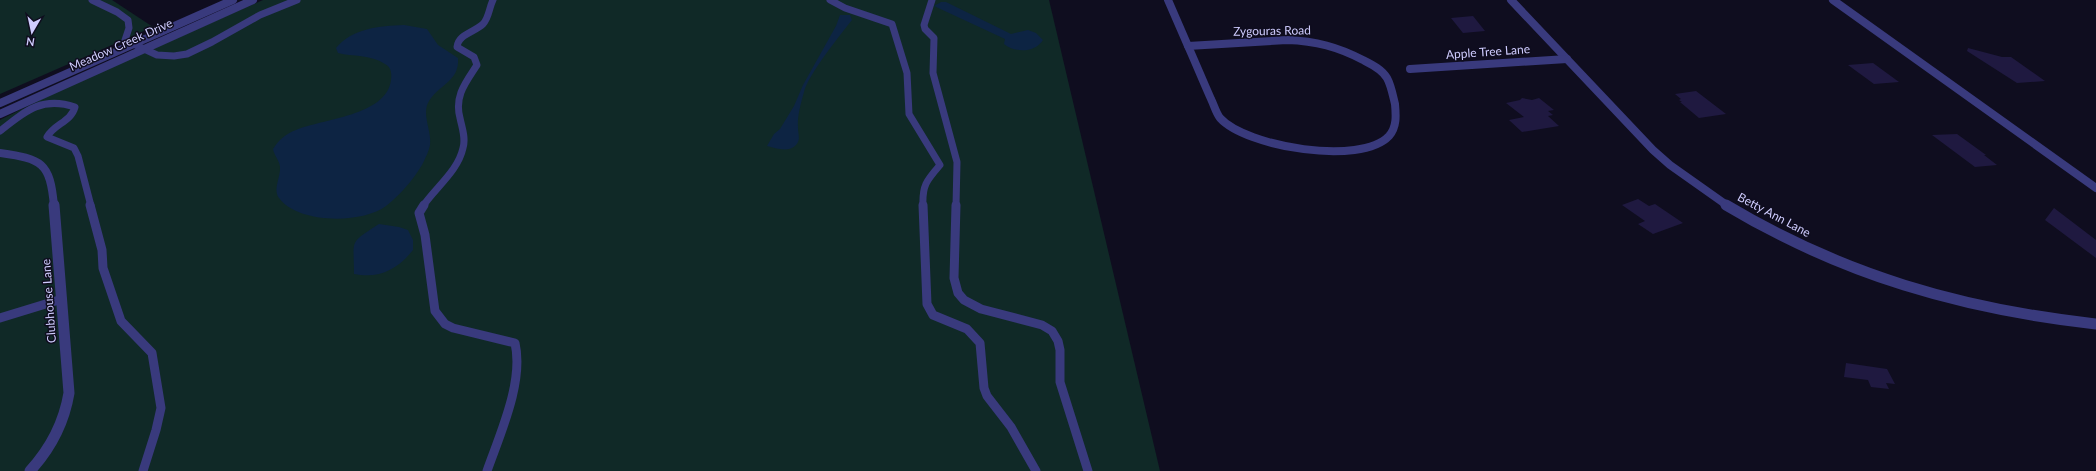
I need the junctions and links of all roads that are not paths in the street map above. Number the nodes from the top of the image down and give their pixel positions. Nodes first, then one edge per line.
1 (92, 0) edge
2 (233, 0) edge
3 (253, 0) edge
4 (297, 0) edge
5 (494, 0) edge
6 (830, 0) edge
7 (932, 0) edge
8 (1168, 0) edge
9 (1511, 0) edge
10 (1833, 0) edge
11 (211, 10) junction
12 (222, 14) junction
13 (132, 44) junction
14 (1188, 46) junction
15 (142, 49) junction
16 (1567, 59) junction
17 (1410, 69) dead end
18 (0, 103) edge
19 (0, 114) edge
20 (0, 131) edge
21 (0, 153) edge
22 (2096, 188) edge
23 (62, 299) junction
24 (0, 318) edge
25 (2096, 324) edge
26 (30, 471) edge
27 (143, 471) edge
28 (487, 471) edge
29 (1036, 471) edge
30 (1088, 471) edge

1 - 13 lane
2 - 11 street, Meadow Creek Drive
3 - 12 street, Meadow Creek Drive
4 - 15 lane
5 - 28 lane
6 - 29 lane
7 - 30 lane
8 - 14 street, Zygouras Road
9 - 16 street, Betty Ann Lane
10 - 22 street
11 - 12 street
11 - 13 street, Meadow Creek Drive
12 - 15 street, Meadow Creek Drive
13 - 15 lane
13 - 18 street, Meadow Creek Drive
14 - 14 street, Zygouras Road
15 - 19 street, Meadow Creek Drive
16 - 17 street, Apple Tree Lane
16 - 25 street, Betty Ann Lane
20 - 27 lane
21 - 23 street, Clubhouse Lane
23 - 24 lane
23 - 26 street, Clubhouse Lane

